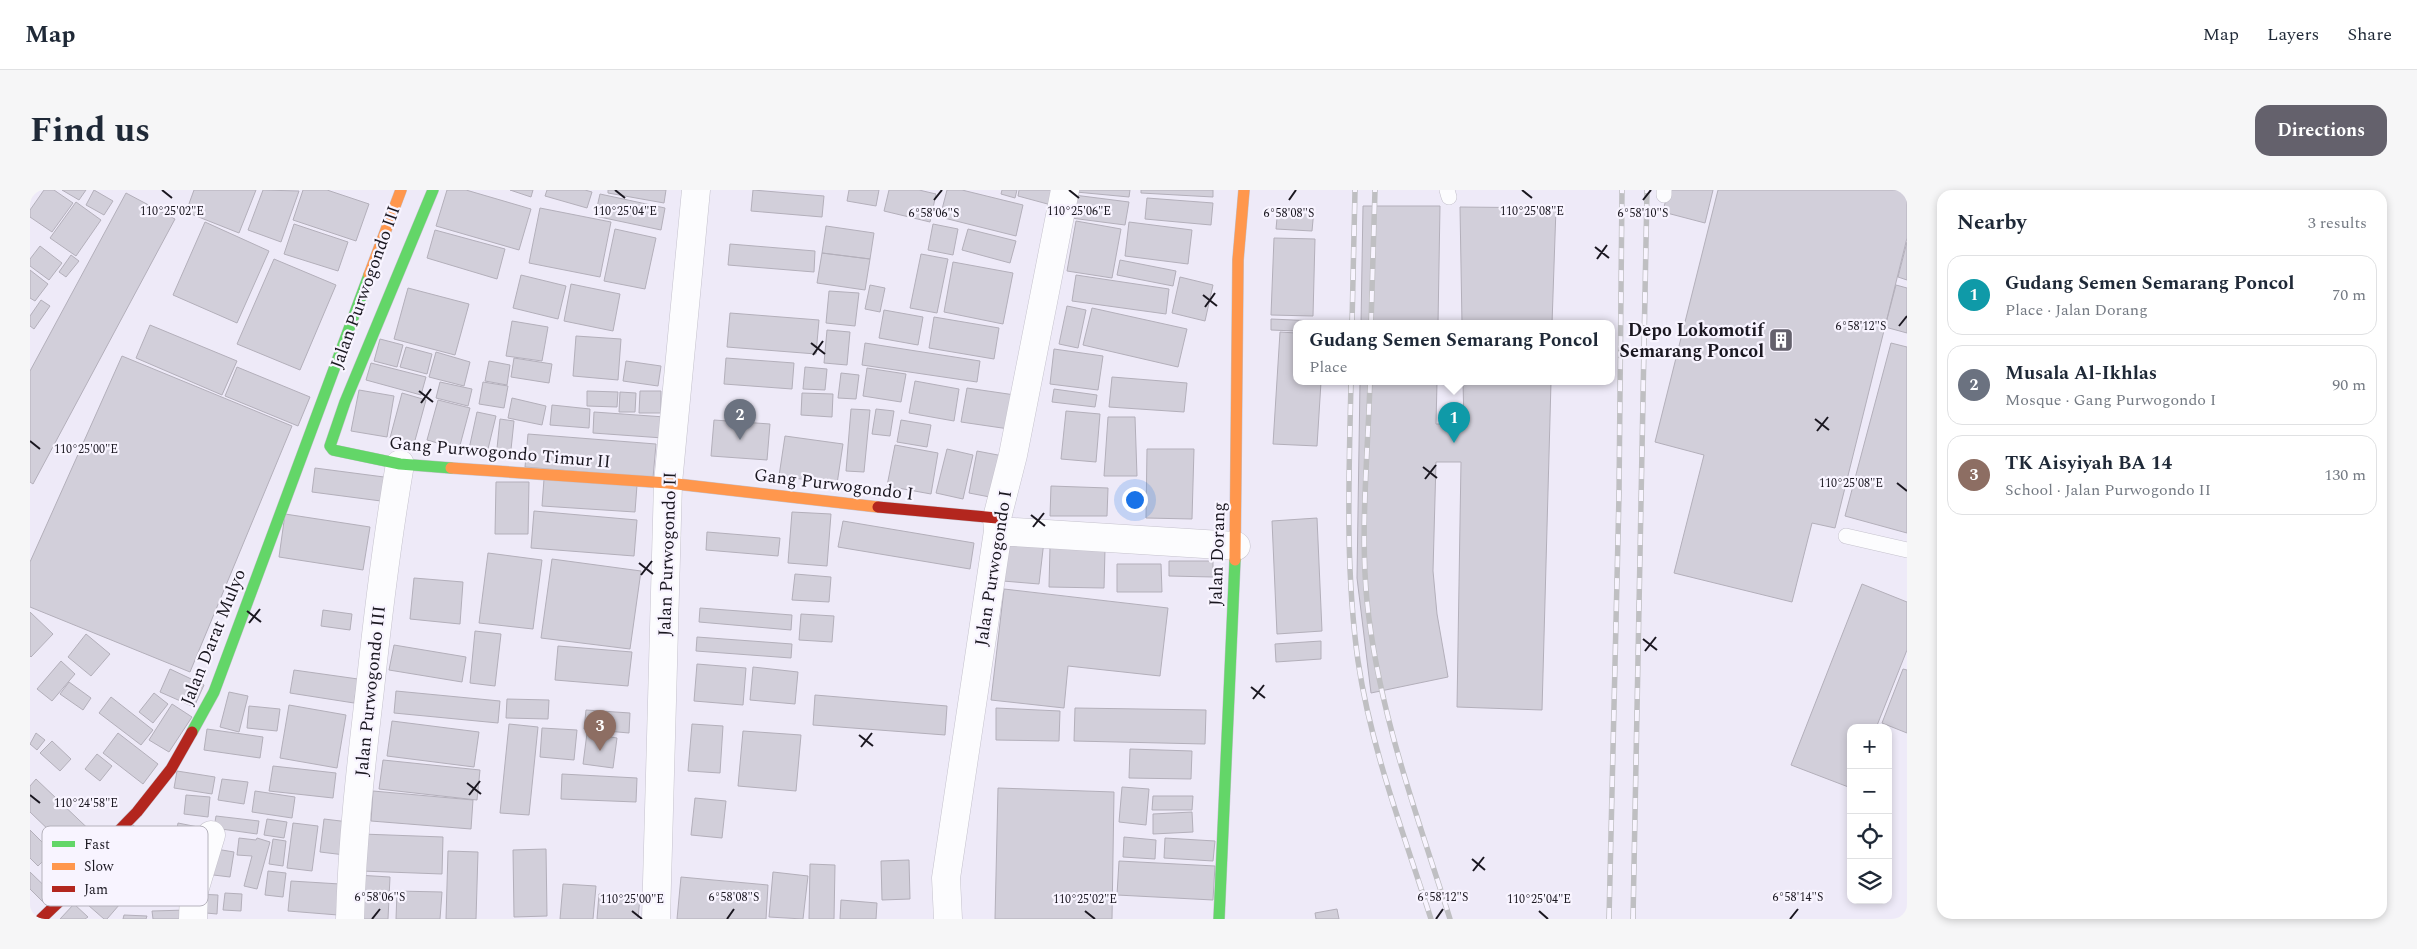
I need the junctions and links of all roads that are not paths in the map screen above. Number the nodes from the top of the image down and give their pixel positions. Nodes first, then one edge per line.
1 (401, 190) edge
2 (432, 190) edge
3 (696, 190) edge
4 (1065, 190) edge
5 (1244, 190) edge
6 (309, 441) joint
7 (400, 464) junction
8 (668, 482) junction
9 (997, 525) junction
10 (1846, 536) dead end
11 (1236, 546) junction
12 (1907, 550) edge
13 (123, 826) edge
14 (211, 835) dead end
15 (208, 845) edge
16 (55, 906) edge
17 (193, 906) edge
18 (42, 919) edge
19 (193, 919) edge
20 (350, 919) edge
21 (656, 919) edge
22 (948, 919) edge
23 (1219, 919) edge

1 - 6 street, Jalan Purwogondo III
2 - 7 street, Gang Purwogondo Timur II
3 - 8 street, Jalan Purwogondo II
4 - 9 street, Jalan Purwogondo I
5 - 11 street, Jalan Dorang
6 - 13 street, Jalan Darat Mulyo
7 - 8 street, Gang Purwogondo Timur II
7 - 20 street, Jalan Purwogondo III
8 - 9 street, Gang Purwogondo I
8 - 21 street, Jalan Purwogondo II
9 - 11 street
9 - 22 street, Jalan Purwogondo I
10 - 12 lane
11 - 23 street, Jalan Dorang
14 - 15 street
16 - 18 street, Jalan Darat Mulyo
17 - 19 street

